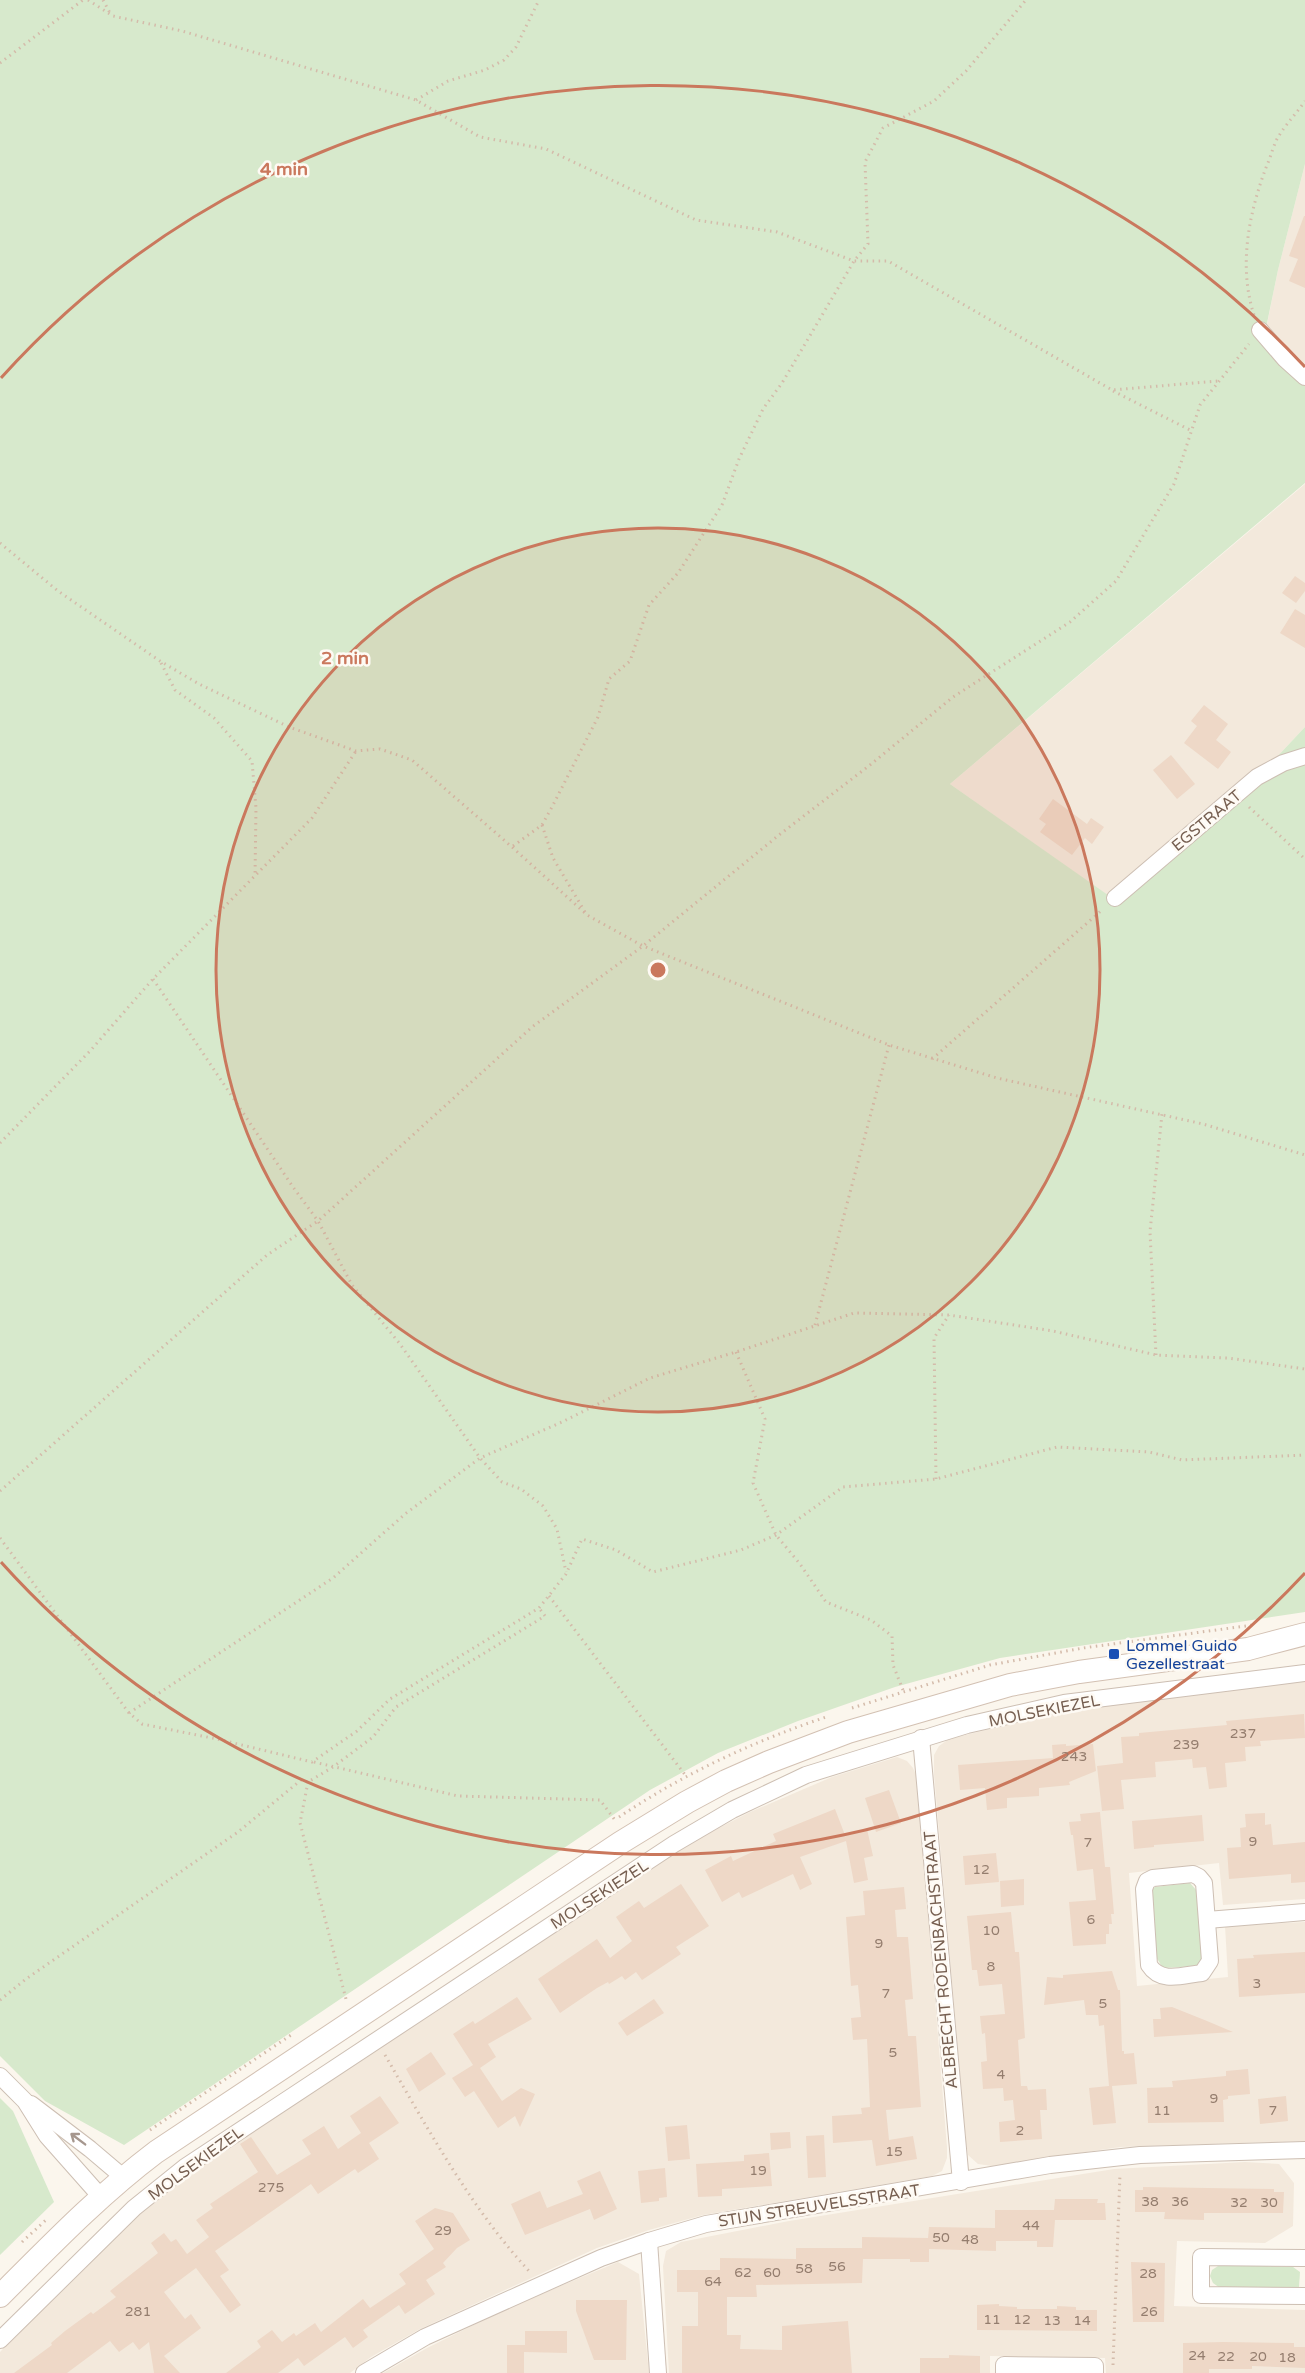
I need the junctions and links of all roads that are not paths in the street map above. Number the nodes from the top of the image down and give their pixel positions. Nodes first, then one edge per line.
1 (1260, 330) road end
2 (1305, 377) edge
3 (1305, 756) edge
4 (1115, 898) road end
5 (1305, 1634) edge
6 (1248, 1649) junction
7 (1305, 1651) edge
8 (1305, 1673) edge
9 (921, 1738) junction
10 (1305, 1912) edge
11 (1207, 1920) junction
12 (0, 2076) edge
13 (25, 2101) junction
14 (1305, 2150) edge
15 (123, 2177) junction
16 (961, 2182) junction
17 (101, 2197) junction
18 (649, 2241) junction
19 (1305, 2258) edge
20 (0, 2296) edge
21 (1305, 2296) edge
22 (0, 2340) edge
23 (364, 2373) edge
24 (658, 2373) edge
25 (1004, 2373) edge
26 (1095, 2373) edge

1 - 2 street
3 - 4 street, EGSTRAAT
5 - 6 main road, MOLSEKIEZEL
6 - 7 main road, MOLSEKIEZEL
6 - 15 main road, MOLSEKIEZEL
8 - 9 street, MOLSEKIEZEL
9 - 16 street, ALBRECHT RODENBACHSTRAAT
9 - 22 street, MOLSEKIEZEL
10 - 11 street
11 - 11 street
12 - 13 street
15 -> 13 street
13 - 17 street
14 - 16 street, STIJN STREUVELSSTRAAT
15 - 17 main road, MOLSEKIEZEL
16 - 18 street, STIJN STREUVELSSTRAAT
17 - 20 main road, MOLSEKIEZEL
18 - 23 street, STIJN STREUVELSSTRAAT
18 - 24 street
19 - 21 street
25 - 26 street

